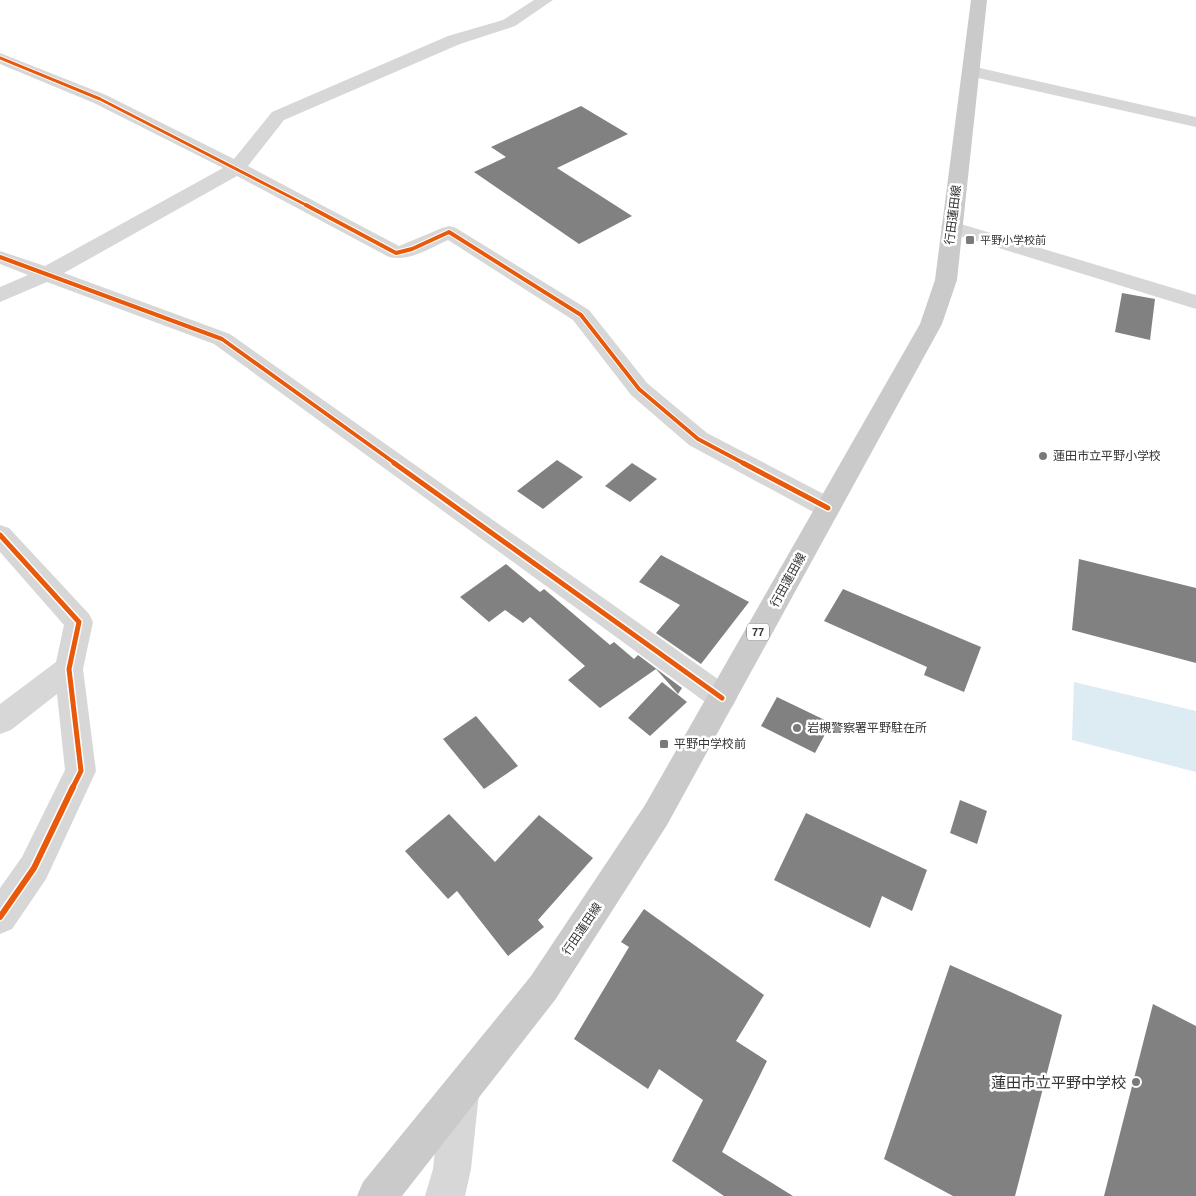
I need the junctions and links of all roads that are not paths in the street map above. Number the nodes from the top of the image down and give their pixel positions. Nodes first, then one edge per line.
1 (545, 0) edge
2 (979, 0) edge
3 (0, 58) edge
4 (971, 71) junction
5 (1196, 122) edge
6 (237, 168) junction
7 (951, 227) junction
8 (0, 257) edge
9 (47, 274) junction
10 (0, 295) edge
11 (1196, 302) edge
12 (828, 508) junction
13 (0, 535) edge
14 (69, 669) junction
15 (722, 698) junction
16 (0, 721) edge
17 (0, 917) edge
18 (460, 1093) junction
19 (377, 1196) edge
20 (445, 1196) edge

1 - 6 street
2 - 4 main road, 行田蓮田線 / 77
3 - 6 street
4 - 5 street
4 - 7 main road, 行田蓮田線 / 77
6 - 9 street
6 - 12 street
7 - 11 street
7 - 12 main road, 行田蓮田線 / 77
8 - 9 street
9 - 10 street
9 - 15 street
12 - 15 main road, 行田蓮田線 / 77
13 - 14 street
14 - 16 street
14 - 17 street
15 - 18 main road, 行田蓮田線 / 77
18 - 19 main road, 行田蓮田線 / 77
18 - 20 street

